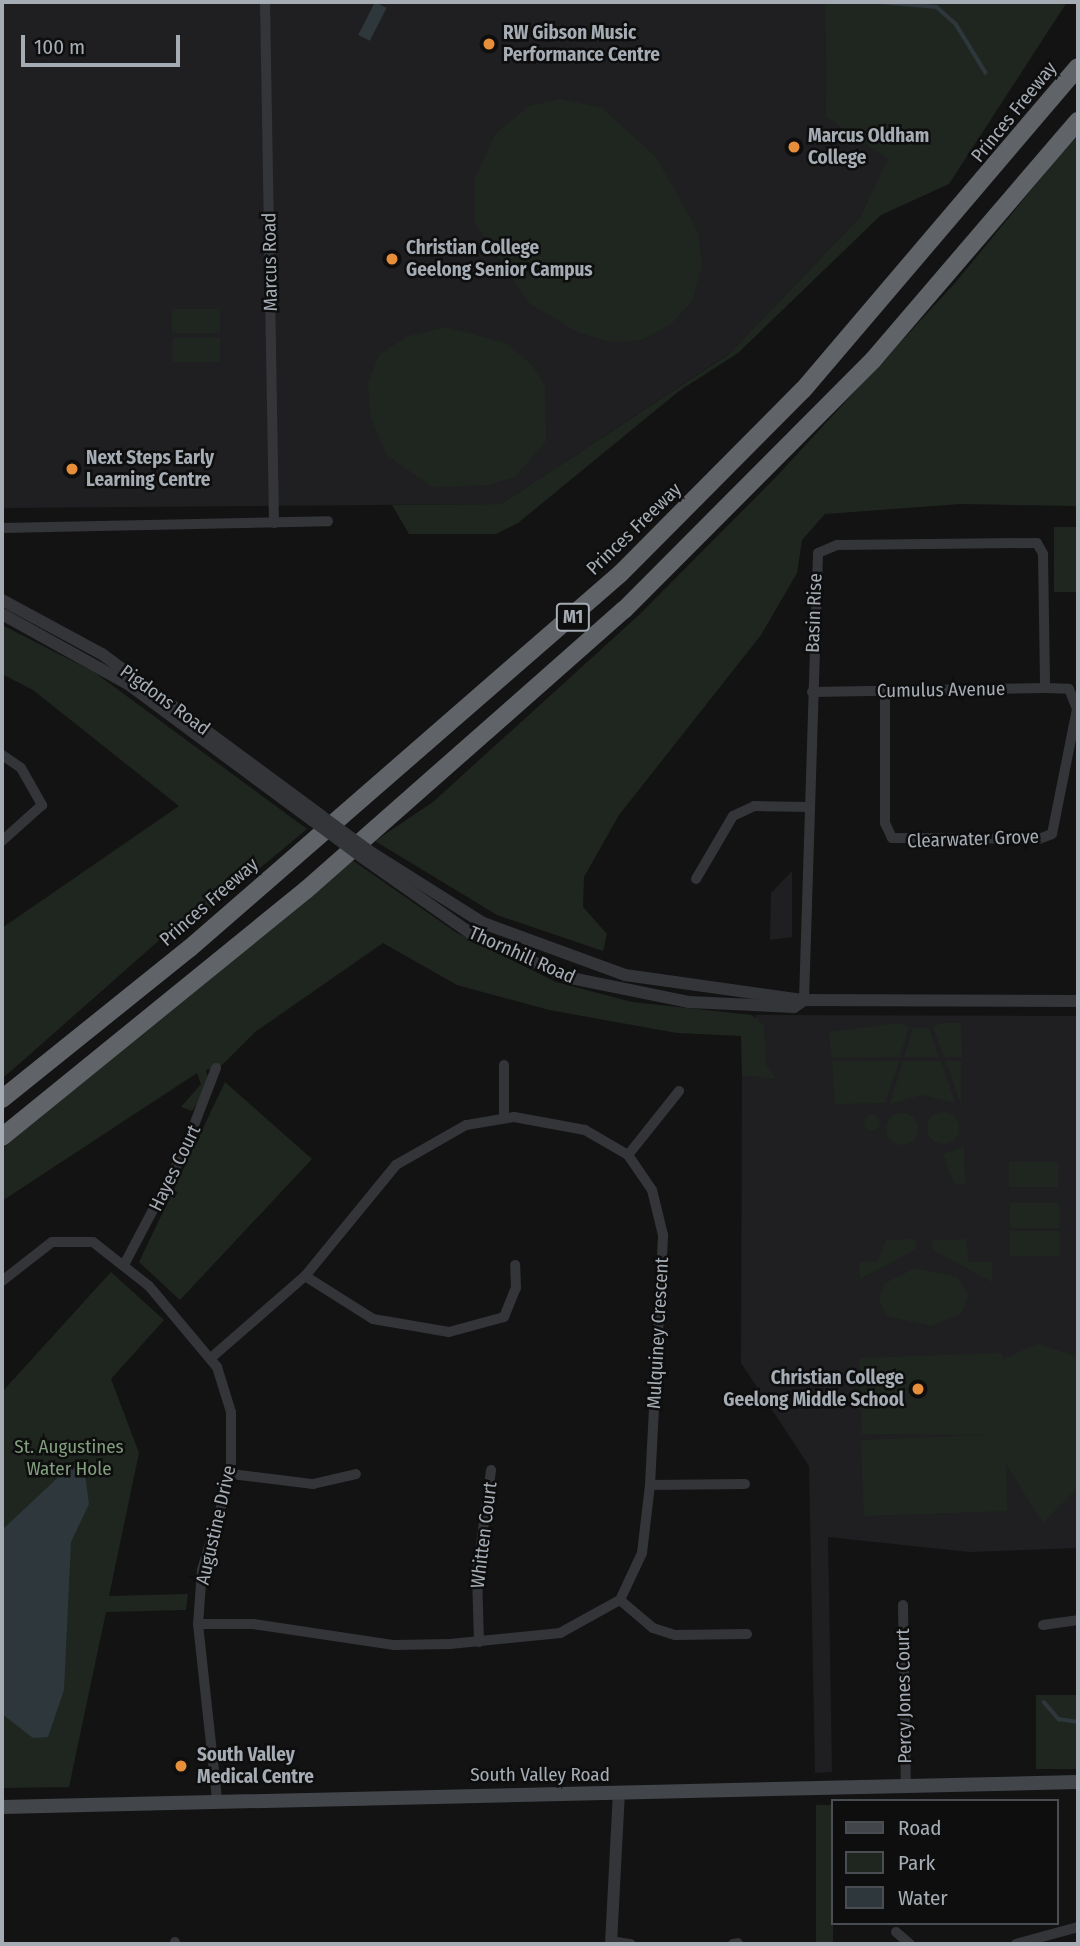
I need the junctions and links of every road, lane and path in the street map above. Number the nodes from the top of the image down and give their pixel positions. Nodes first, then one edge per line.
1 (265, 2) edge
2 (1078, 67) edge
3 (1078, 121) edge
4 (328, 522) dead end
5 (274, 523) junction
6 (6, 528) edge
7 (2, 537) edge
8 (2, 600) edge
9 (2, 614) edge
10 (1045, 688) junction
11 (1069, 690) joint
12 (886, 691) junction
13 (812, 692) junction
14 (2, 755) edge
15 (810, 807) junction
16 (316, 818) junction
17 (2, 841) edge
18 (365, 854) junction
19 (696, 879) dead end
20 (804, 1000) junction
21 (1078, 1001) edge
22 (504, 1065) dead end
23 (216, 1068) dead end
24 (679, 1091) dead end
25 (2, 1099) edge
26 (504, 1118) junction
27 (2, 1137) edge
28 (628, 1155) junction
29 (125, 1263) junction
30 (515, 1265) dead end
31 (305, 1276) junction
32 (2, 1281) edge
33 (212, 1357) junction
34 (491, 1470) dead end
35 (231, 1474) junction
36 (356, 1474) dead end
37 (746, 1484) dead end
38 (650, 1485) junction
39 (620, 1600) junction
40 (903, 1605) dead end
41 (1078, 1620) edge
42 (198, 1624) junction
43 (1043, 1625) dead end
44 (747, 1634) dead end
45 (479, 1642) junction
46 (1078, 1782) edge
47 (906, 1786) junction
48 (619, 1793) junction
49 (217, 1800) junction
50 (2, 1807) edge
51 (1078, 1927) edge
52 (896, 1932) dead end
53 (611, 1943) edge
54 (631, 1944) edge
55 (910, 1944) edge
56 (1016, 1944) edge

1 - 5 street, Marcus Road
2 - 25 highway, Princes Freeway / M1
3 - 27 highway, M1
4 - 5 street
5 - 6 street
6 - 7 street
8 - 16 street, Pigdons Road
9 - 16 street, Pigdons Road
10 - 11 street, Cumulus Avenue
10 - 12 street, Cumulus Avenue
10 - 13 street, Basin Rise
11 - 12 street, Clearwater Grove
12 - 13 street, Cumulus Avenue
13 - 15 street, Basin Rise
14 - 17 street
15 - 19 street
15 - 20 street, Basin Rise
16 - 18 street, Thornhill Road, bridge
18 - 20 street, Thornhill Road
18 - 20 street, Thornhill Road
20 - 21 street, Thornhill Road
22 - 26 street
23 - 29 street, Hayes Court
24 - 28 street
26 - 28 street, Mulquiney Crescent
26 - 31 street, Mulquiney Crescent
28 - 38 street, Mulquiney Crescent
29 - 32 street, Augustine Drive
29 - 33 street, Augustine Drive
30 - 31 street
31 - 33 street, Mulquiney Crescent
33 - 35 street, Augustine Drive
34 - 45 street, Whitten Court
35 - 36 street
35 - 42 street, Augustine Drive
37 - 38 street
38 - 39 street, Mulquiney Crescent
39 - 44 street
39 - 45 street
40 - 47 street, Percy Jones Court
41 - 43 street
42 - 45 street
42 - 49 street, Augustine Drive
46 - 47 main road, South Valley Road
47 - 48 main road, South Valley Road
48 - 49 main road, South Valley Road
48 - 53 street
49 - 50 main road, South Valley Road
51 - 56 street
52 - 55 street
53 - 54 street

